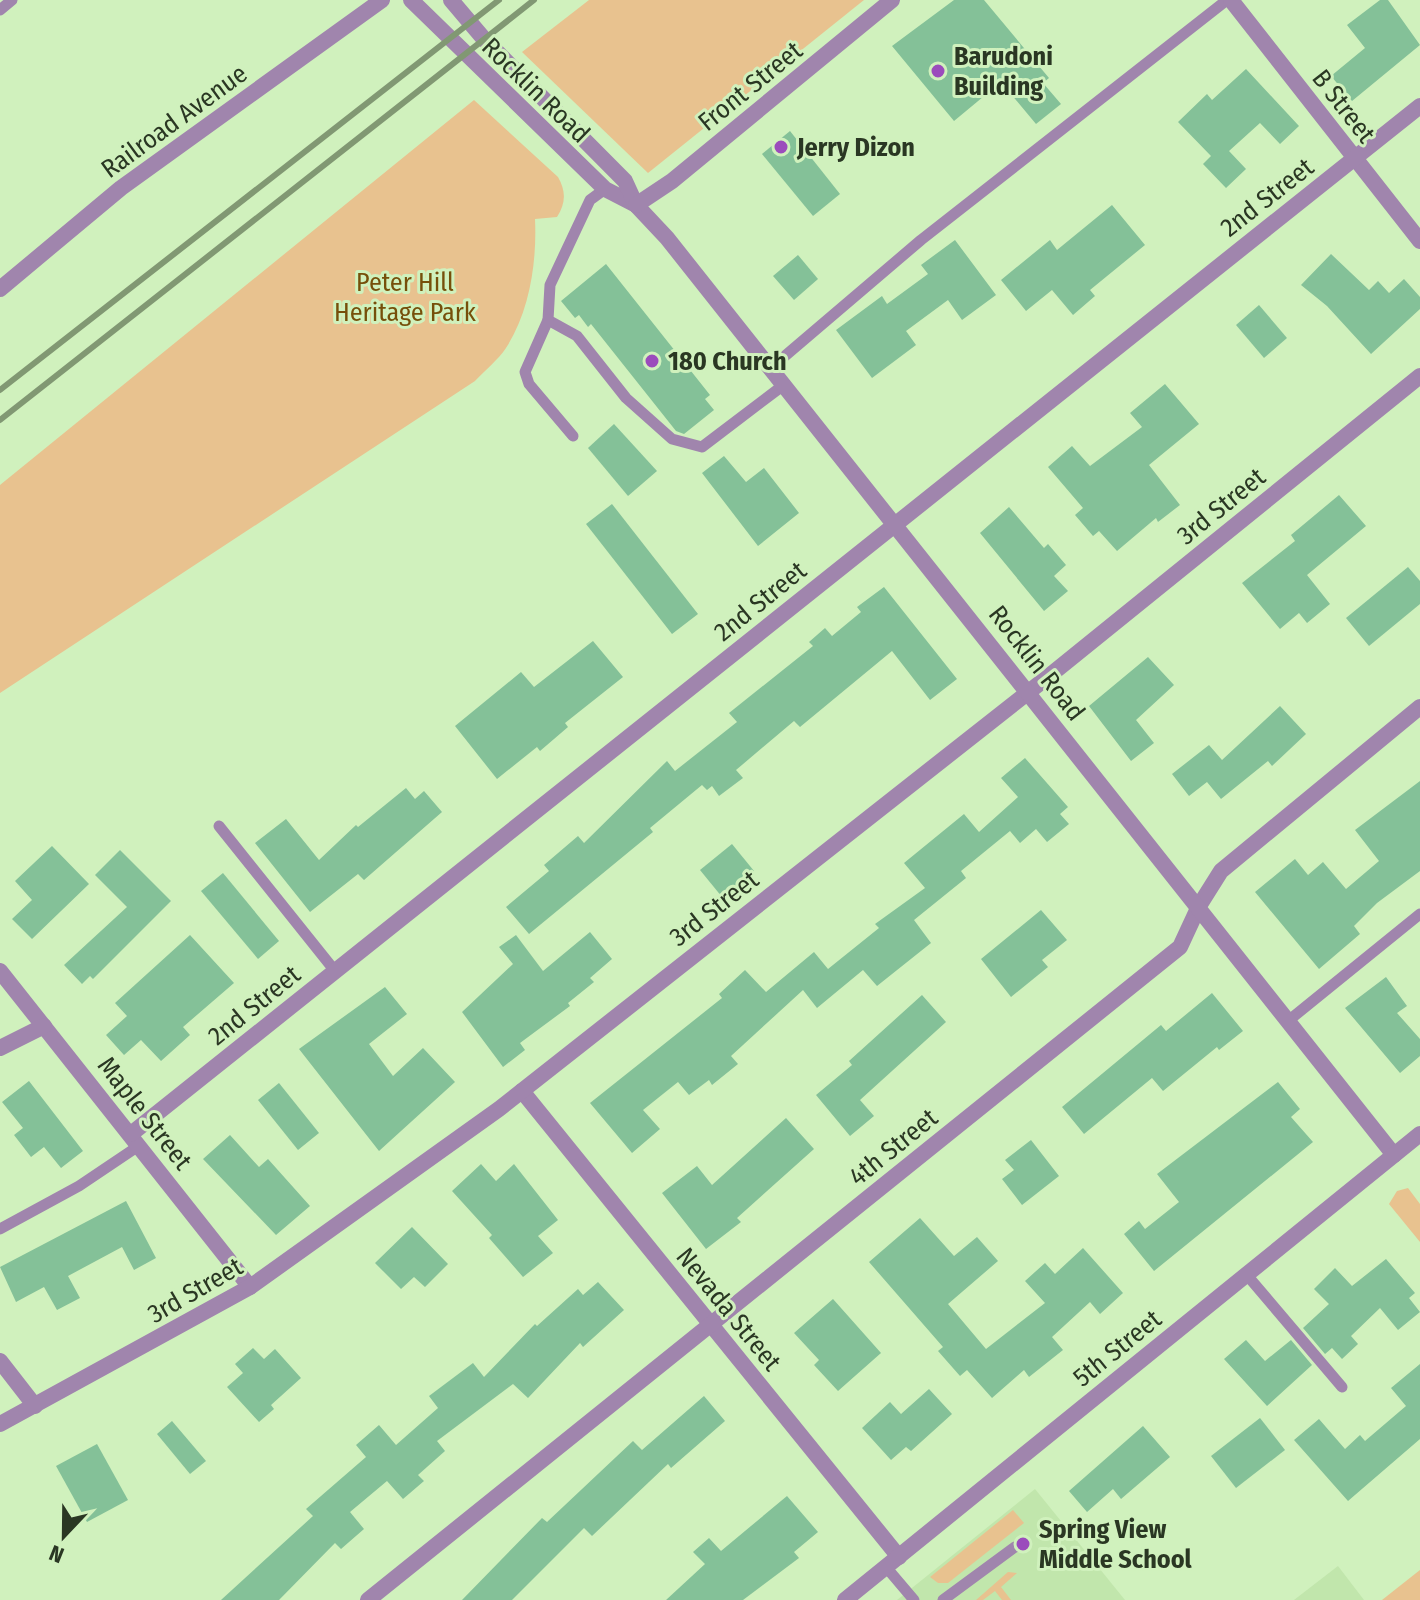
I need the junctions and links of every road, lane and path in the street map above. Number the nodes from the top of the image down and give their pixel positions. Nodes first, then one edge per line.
1 (12, 0) edge
2 (382, 0) edge
3 (411, 0) edge
4 (451, 0) edge
5 (892, 0) edge
6 (1229, 0) edge
7 (0, 10) edge
8 (1420, 106) edge
9 (1355, 159) junction
10 (605, 189) junction
11 (636, 205) junction
12 (1420, 241) edge
13 (0, 289) edge
14 (548, 320) junction
15 (772, 367) junction
16 (1420, 376) edge
17 (785, 384) junction
18 (573, 436) dead end
19 (895, 522) junction
20 (1028, 691) junction
21 (1420, 707) edge
22 (219, 826) dead end
23 (1199, 906) junction
24 (1420, 914) edge
25 (0, 971) edge
26 (335, 971) junction
27 (1288, 1021) junction
28 (44, 1026) junction
29 (0, 1048) edge
30 (522, 1091) junction
31 (1420, 1134) edge
32 (135, 1140) junction
33 (1394, 1155) junction
34 (0, 1229) edge
35 (1246, 1274) junction
36 (250, 1287) junction
37 (711, 1324) junction
38 (0, 1361) edge
39 (1342, 1387) dead end
40 (35, 1406) junction
41 (0, 1424) edge
42 (1015, 1547) dead end
43 (892, 1562) junction
44 (368, 1600) edge
45 (845, 1600) edge
46 (914, 1600) edge
47 (943, 1600) edge

1 - 7 lane
2 - 13 street, Railroad Avenue
3 - 10 street, Rocklin Road
4 - 11 street, Rocklin Road
5 - 11 street, Front Street
6 - 9 street, B Street
6 - 15 lane
8 - 9 street, 2nd Street
9 - 12 street, B Street
9 - 19 street, 2nd Street
10 - 11 street, Rocklin Road
10 - 14 lane
11 - 15 street, Rocklin Road
14 - 17 lane
14 - 18 lane
15 - 17 street, Rocklin Road
16 - 20 street, 3rd Street
17 - 19 street, Rocklin Road
19 - 20 street, Rocklin Road
19 - 26 street, 2nd Street
20 - 23 street, Rocklin Road
20 - 30 street, 3rd Street
21 - 23 street, 4th Street
22 - 26 lane
23 - 27 street, Rocklin Road
23 - 37 street, 4th Street
24 - 27 lane
25 - 28 street, Maple Street
26 - 32 street, 2nd Street
27 - 33 street, Rocklin Road
28 - 29 street
28 - 32 street, Maple Street
30 - 36 street, 3rd Street
30 - 37 street, Nevada Street
31 - 33 street, 5th Street
32 - 34 lane
32 - 36 street, Maple Street
33 - 35 street, 5th Street
35 - 39 lane
35 - 43 street, 5th Street
36 - 40 street, 3rd Street
37 - 43 street, Nevada Street
37 - 44 street, 4th Street
38 - 40 street
40 - 41 street, 3rd Street
42 - 47 lane
43 - 45 street, 5th Street
43 - 46 lane

